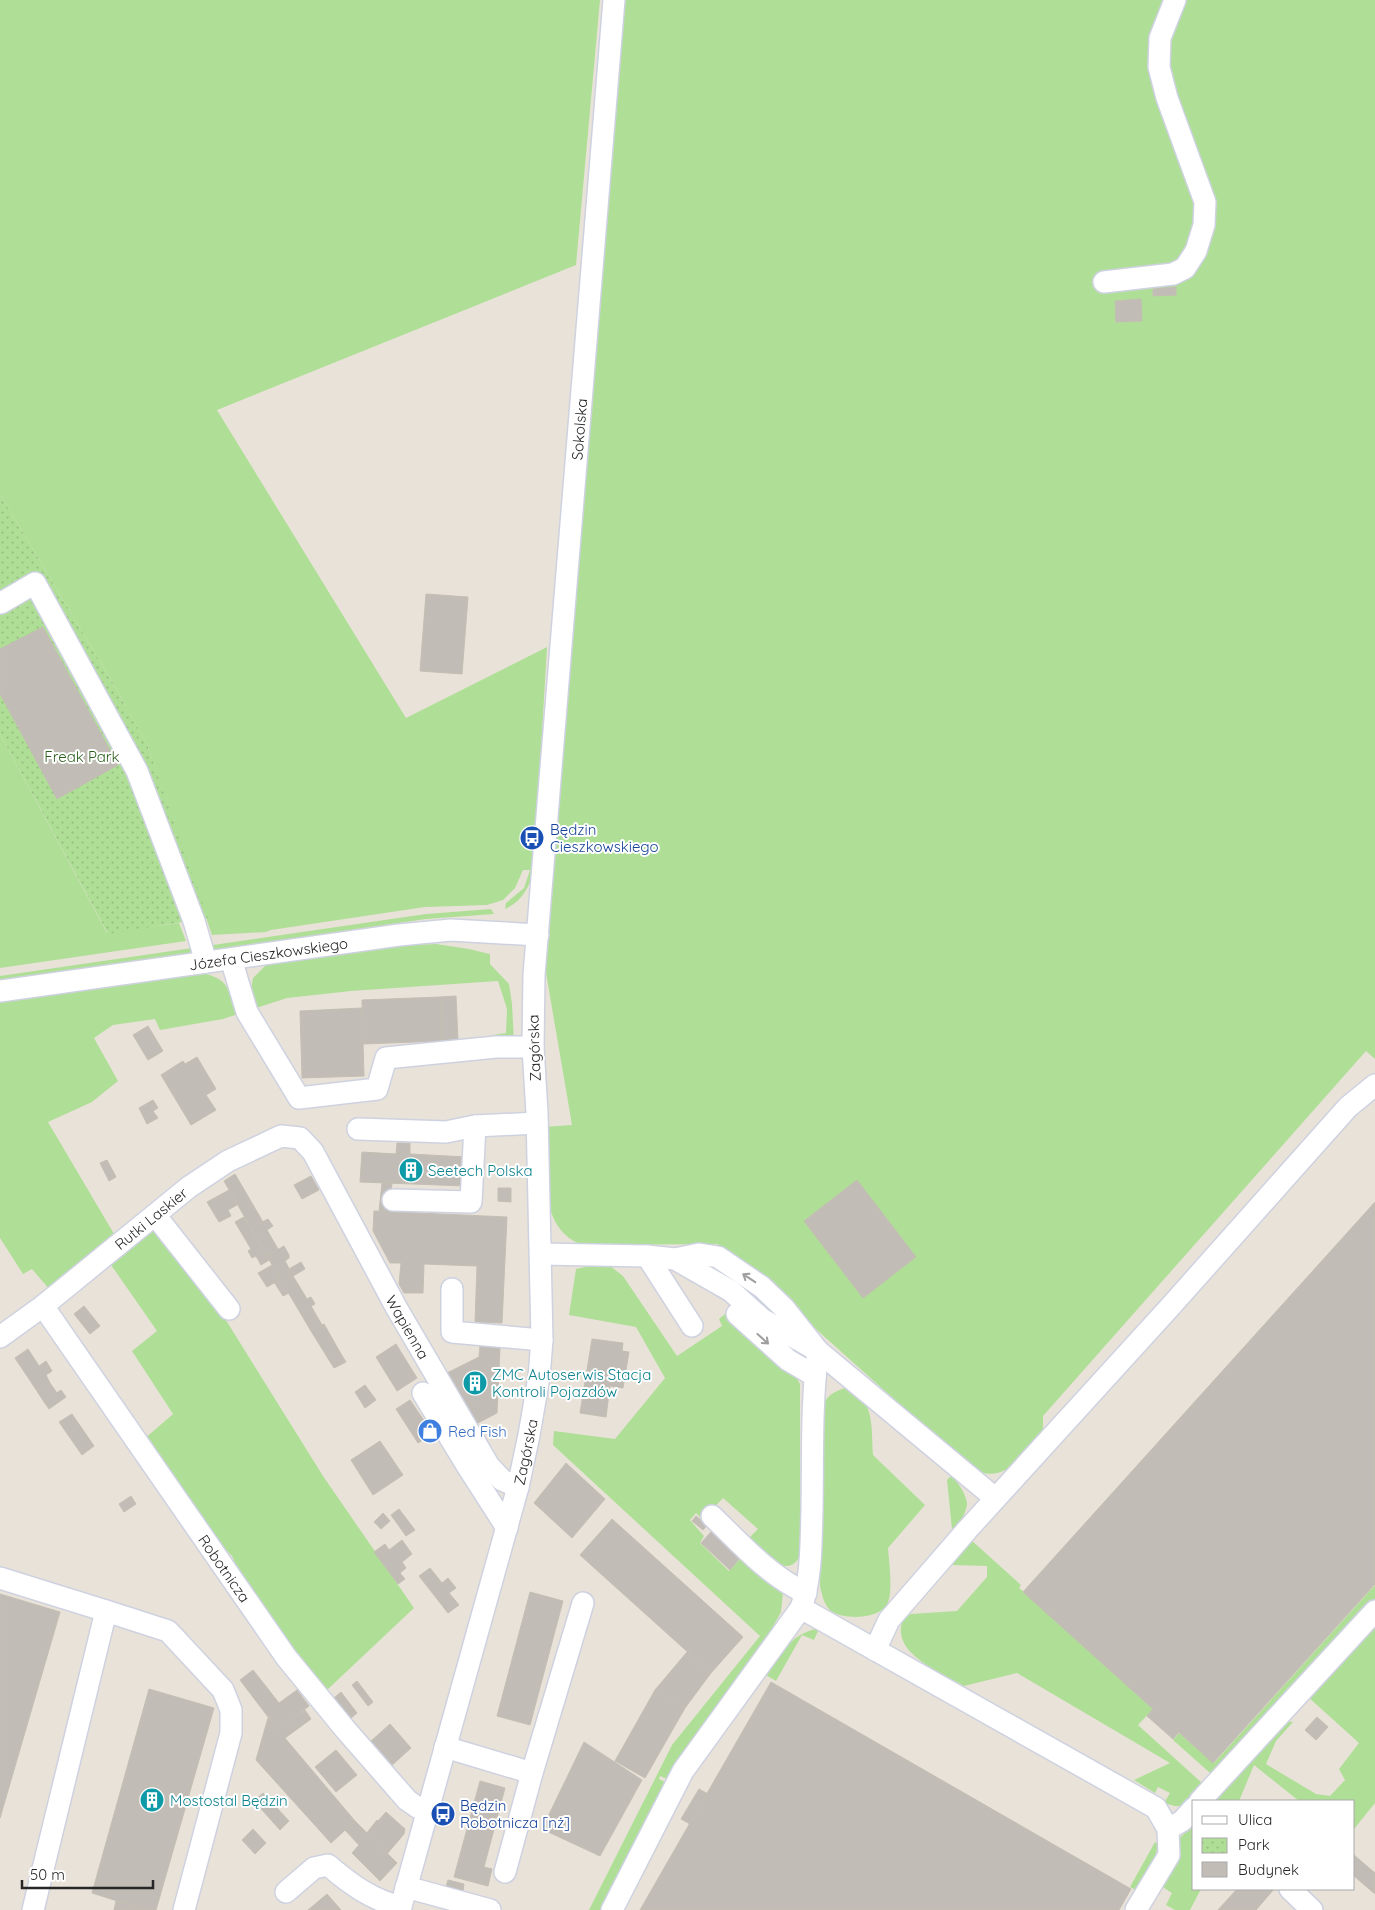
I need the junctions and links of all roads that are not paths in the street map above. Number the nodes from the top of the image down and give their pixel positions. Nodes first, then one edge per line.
1 (614, 0) edge
2 (1175, 0) edge
3 (1104, 282) dead end
4 (1, 603) dead end
5 (544, 858) joint
6 (538, 936) junction
7 (231, 958) junction
8 (206, 962) junction
9 (0, 991) edge
10 (532, 1047) junction
11 (1375, 1085) edge
12 (537, 1123) junction
13 (476, 1126) junction
14 (358, 1129) dead end
15 (313, 1152) joint
16 (393, 1200) dead end
17 (156, 1215) junction
18 (541, 1254) junction
19 (647, 1256) junction
20 (675, 1259) junction
21 (452, 1289) dead end
22 (43, 1306) junction
23 (229, 1309) dead end
24 (692, 1326) dead end
25 (0, 1337) edge
26 (542, 1340) junction
27 (818, 1351) junction
28 (815, 1376) junction
29 (423, 1394) dead end
30 (518, 1487) junction
31 (995, 1498) junction
32 (712, 1516) dead end
33 (507, 1528) junction
34 (0, 1578) edge
35 (804, 1600) junction
36 (583, 1603) dead end
37 (106, 1610) junction
38 (1375, 1611) edge
39 (875, 1650) junction
40 (445, 1747) junction
41 (532, 1773) junction
42 (1201, 1800) edge
43 (1192, 1810) edge
44 (427, 1811) junction
45 (1168, 1829) junction
46 (504, 1872) dead end
47 (1291, 1890) edge
48 (286, 1892) dead end
49 (402, 1902) edge
50 (1308, 1909) edge
51 (33, 1910) edge
52 (184, 1910) edge
53 (490, 1910) edge
54 (612, 1910) edge
55 (1136, 1910) edge

1 - 5 street, Sokolska
2 - 3 street
4 - 8 street
5 - 6 street, Zagórska
6 - 7 street, Józefa Cieszkowskiego
6 - 10 street, Zagórska
7 - 8 street, Józefa Cieszkowskiego
7 - 10 street
8 - 9 street, Józefa Cieszkowskiego
10 - 12 street, Zagórska
11 - 31 street
12 - 13 street
12 - 18 street, Zagórska
13 - 14 street
13 - 16 street
15 - 17 street, Rutki Laskier
15 - 30 street, Wapienna
17 - 22 street, Rutki Laskier
17 - 23 street
18 - 19 street
18 - 26 street, Zagórska
19 - 20 street
19 - 24 street
20 - 27 street
20 -> 28 street
21 - 26 street
22 - 25 street, Rutki Laskier
22 - 44 street, Robotnicza
26 - 30 street, Zagórska
27 - 28 street
27 - 31 street
28 - 35 street
29 - 33 street
30 - 33 street, Zagórska
31 - 39 street
32 - 35 street
33 - 40 street, Zagórska
34 - 37 street
35 - 39 street
35 - 54 street
36 - 41 street
37 - 51 street
37 - 52 street
38 - 42 street
39 - 45 street
40 - 41 street
40 - 44 street, Zagórska
41 - 46 street
43 - 45 street
44 - 49 street, Zagórska
45 - 55 street
47 - 50 street
48 - 49 street
49 - 53 street

